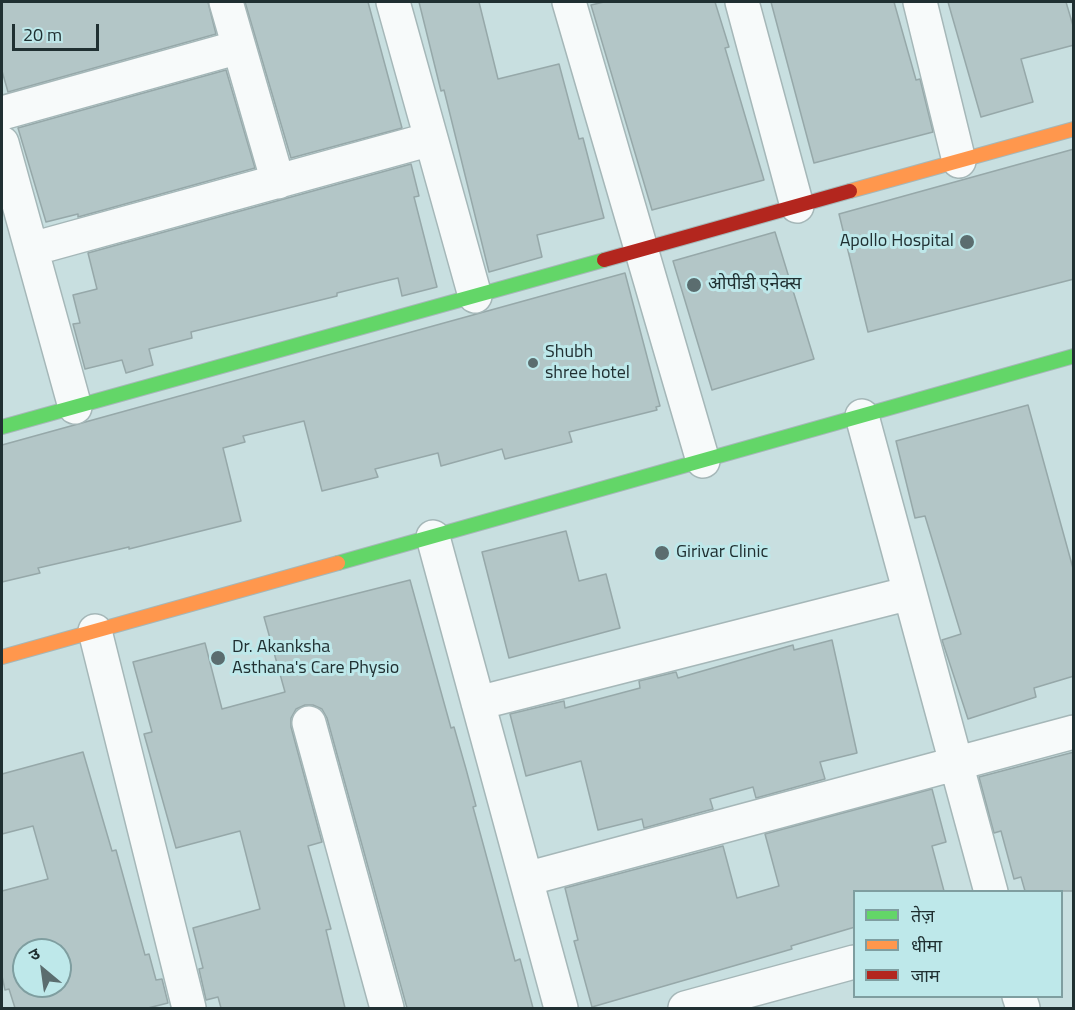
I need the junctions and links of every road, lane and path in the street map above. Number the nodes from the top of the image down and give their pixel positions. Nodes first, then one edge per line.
1 (226, 2) edge
2 (393, 2) edge
3 (568, 2) edge
4 (742, 2) edge
5 (920, 2) edge
6 (239, 48) junction
7 (2, 113) edge
8 (1074, 129) edge
9 (431, 139) junction
10 (2, 142) edge
11 (959, 161) junction
12 (278, 182) junction
13 (797, 206) junction
14 (32, 249) junction
15 (641, 250) junction
16 (475, 296) junction
17 (1074, 356) edge
18 (75, 407) junction
19 (862, 416) junction
20 (2, 427) edge
21 (703, 461) junction
22 (433, 537) junction
23 (910, 593) junction
24 (95, 632) junction
25 (2, 657) edge
26 (478, 703) junction
27 (309, 723) dead end
28 (1074, 732) edge
29 (957, 765) junction
30 (526, 879) junction
31 (991, 890) edge
32 (853, 963) edge
33 (189, 1008) edge
34 (387, 1008) edge
35 (561, 1008) edge
36 (684, 1008) edge

1 - 6 street
2 - 9 street
3 - 15 street
4 - 13 street
5 - 11 street
6 - 7 street
6 - 12 street
8 - 11 street
9 - 12 street
9 - 16 street
10 - 14 street
11 - 13 street
12 - 14 street
13 - 15 street
14 - 18 street
15 - 16 street
15 - 21 street
16 - 18 street
17 - 19 street
18 - 20 street
19 - 21 street
19 - 23 street
21 - 22 street
22 - 24 street
22 - 26 street
23 - 26 street
23 - 29 street
24 - 25 street
24 - 33 street
26 - 30 street
27 - 34 street
28 - 29 street
29 - 30 street
29 - 31 street
30 - 35 street
32 - 36 street

